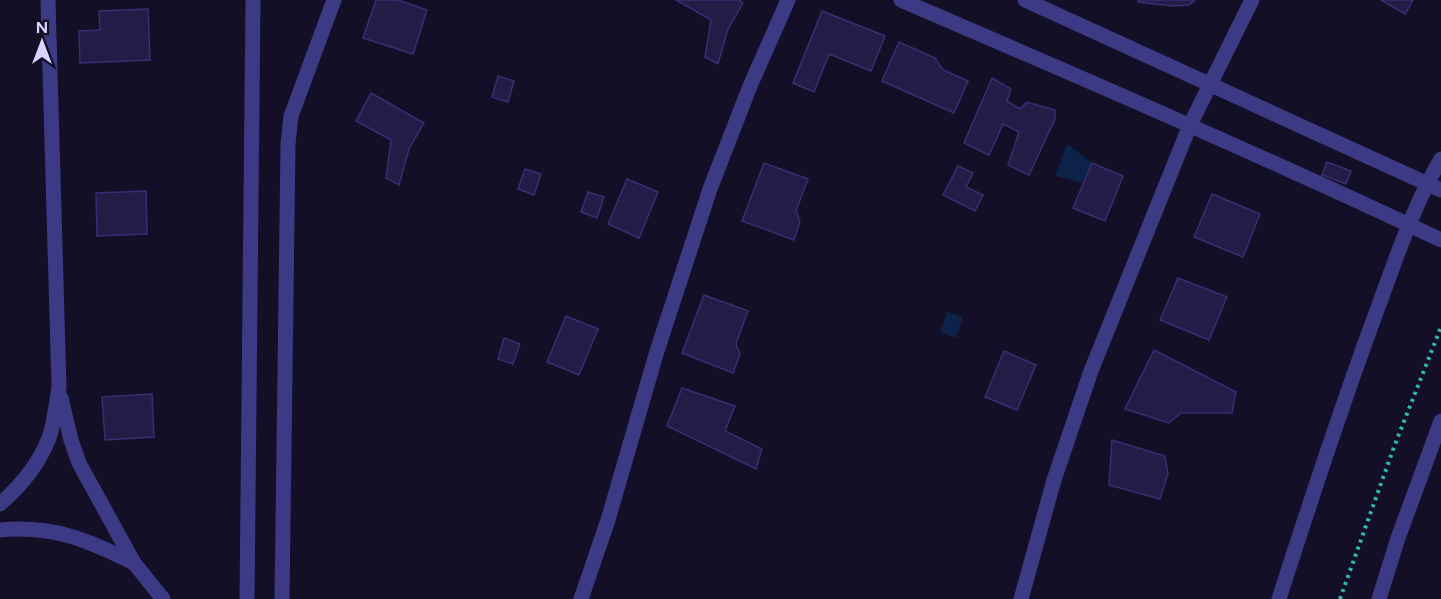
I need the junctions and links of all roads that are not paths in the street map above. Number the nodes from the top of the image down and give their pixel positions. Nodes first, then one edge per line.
1 (48, 0) edge
2 (253, 0) edge
3 (334, 0) edge
4 (788, 0) edge
5 (901, 0) edge
6 (1025, 0) edge
7 (1252, 0) edge
8 (1211, 83) junction
9 (1190, 125) junction
10 (1441, 159) edge
11 (1426, 184) junction
12 (1441, 190) edge
13 (1409, 225) junction
14 (1441, 240) edge
15 (59, 387) junction
16 (1441, 422) edge
17 (0, 504) edge
18 (0, 530) edge
19 (134, 563) junction
20 (163, 599) edge
21 (247, 599) edge
22 (282, 599) edge
23 (581, 599) edge
24 (1021, 599) edge
25 (1280, 599) edge
26 (1379, 599) edge

1 - 15 street
2 - 21 street
3 - 22 street
4 - 23 street
5 - 9 street
6 - 8 street
7 - 8 street
8 - 9 street
8 - 11 street
9 - 13 street
9 - 24 street
10 - 11 street
11 - 12 street
11 - 13 street
13 - 14 street
13 - 25 street
15 - 17 street
15 - 19 street
16 - 26 street
18 - 19 street
19 - 20 street

